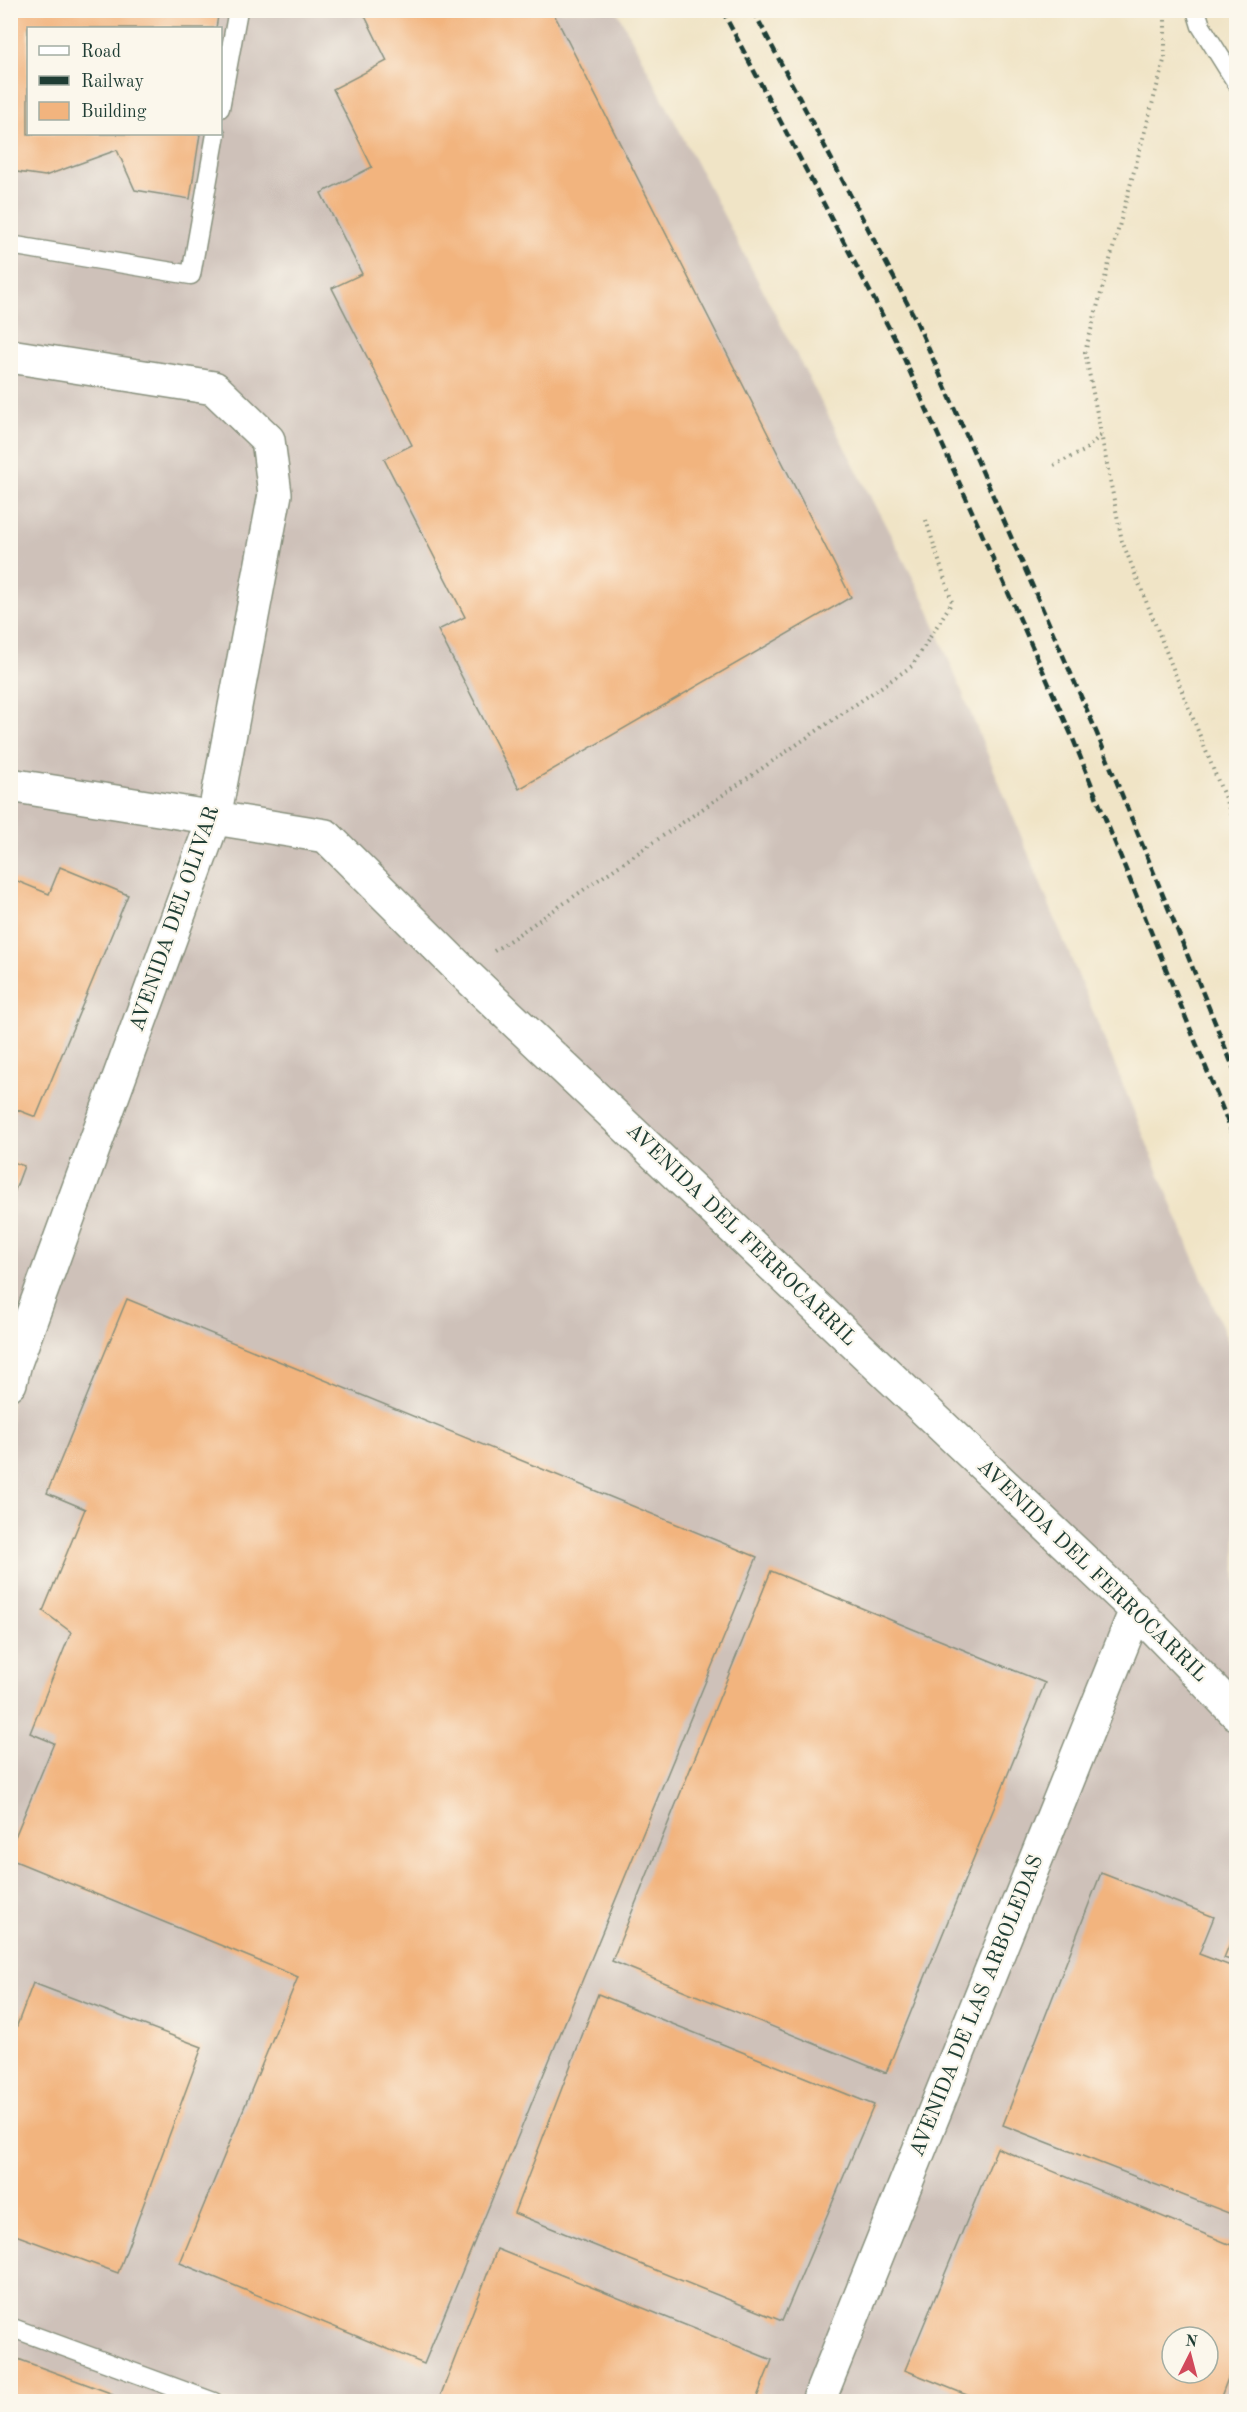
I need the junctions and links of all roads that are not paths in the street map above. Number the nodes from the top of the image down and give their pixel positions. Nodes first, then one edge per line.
1 (238, 10) edge
2 (1196, 10) edge
3 (1236, 82) edge
4 (222, 97) edge
5 (216, 135) edge
6 (10, 245) edge
7 (10, 356) edge
8 (10, 785) edge
9 (214, 818) junction
10 (10, 1383) edge
11 (1136, 1610) junction
12 (1236, 1713) edge
13 (10, 2327) edge
14 (214, 2402) edge
15 (818, 2402) edge

1 - 4 lane
2 - 3 lane
5 - 6 lane
7 - 9 street, AVENIDA DEL OLIVAR
8 - 9 street, AVENIDA DEL FERROCARRIL
9 - 10 street, AVENIDA DEL OLIVAR
9 - 11 street, AVENIDA DEL FERROCARRIL
11 - 12 street, AVENIDA DEL FERROCARRIL
11 - 15 street, AVENIDA DE LAS ARBOLEDAS
13 - 14 lane

